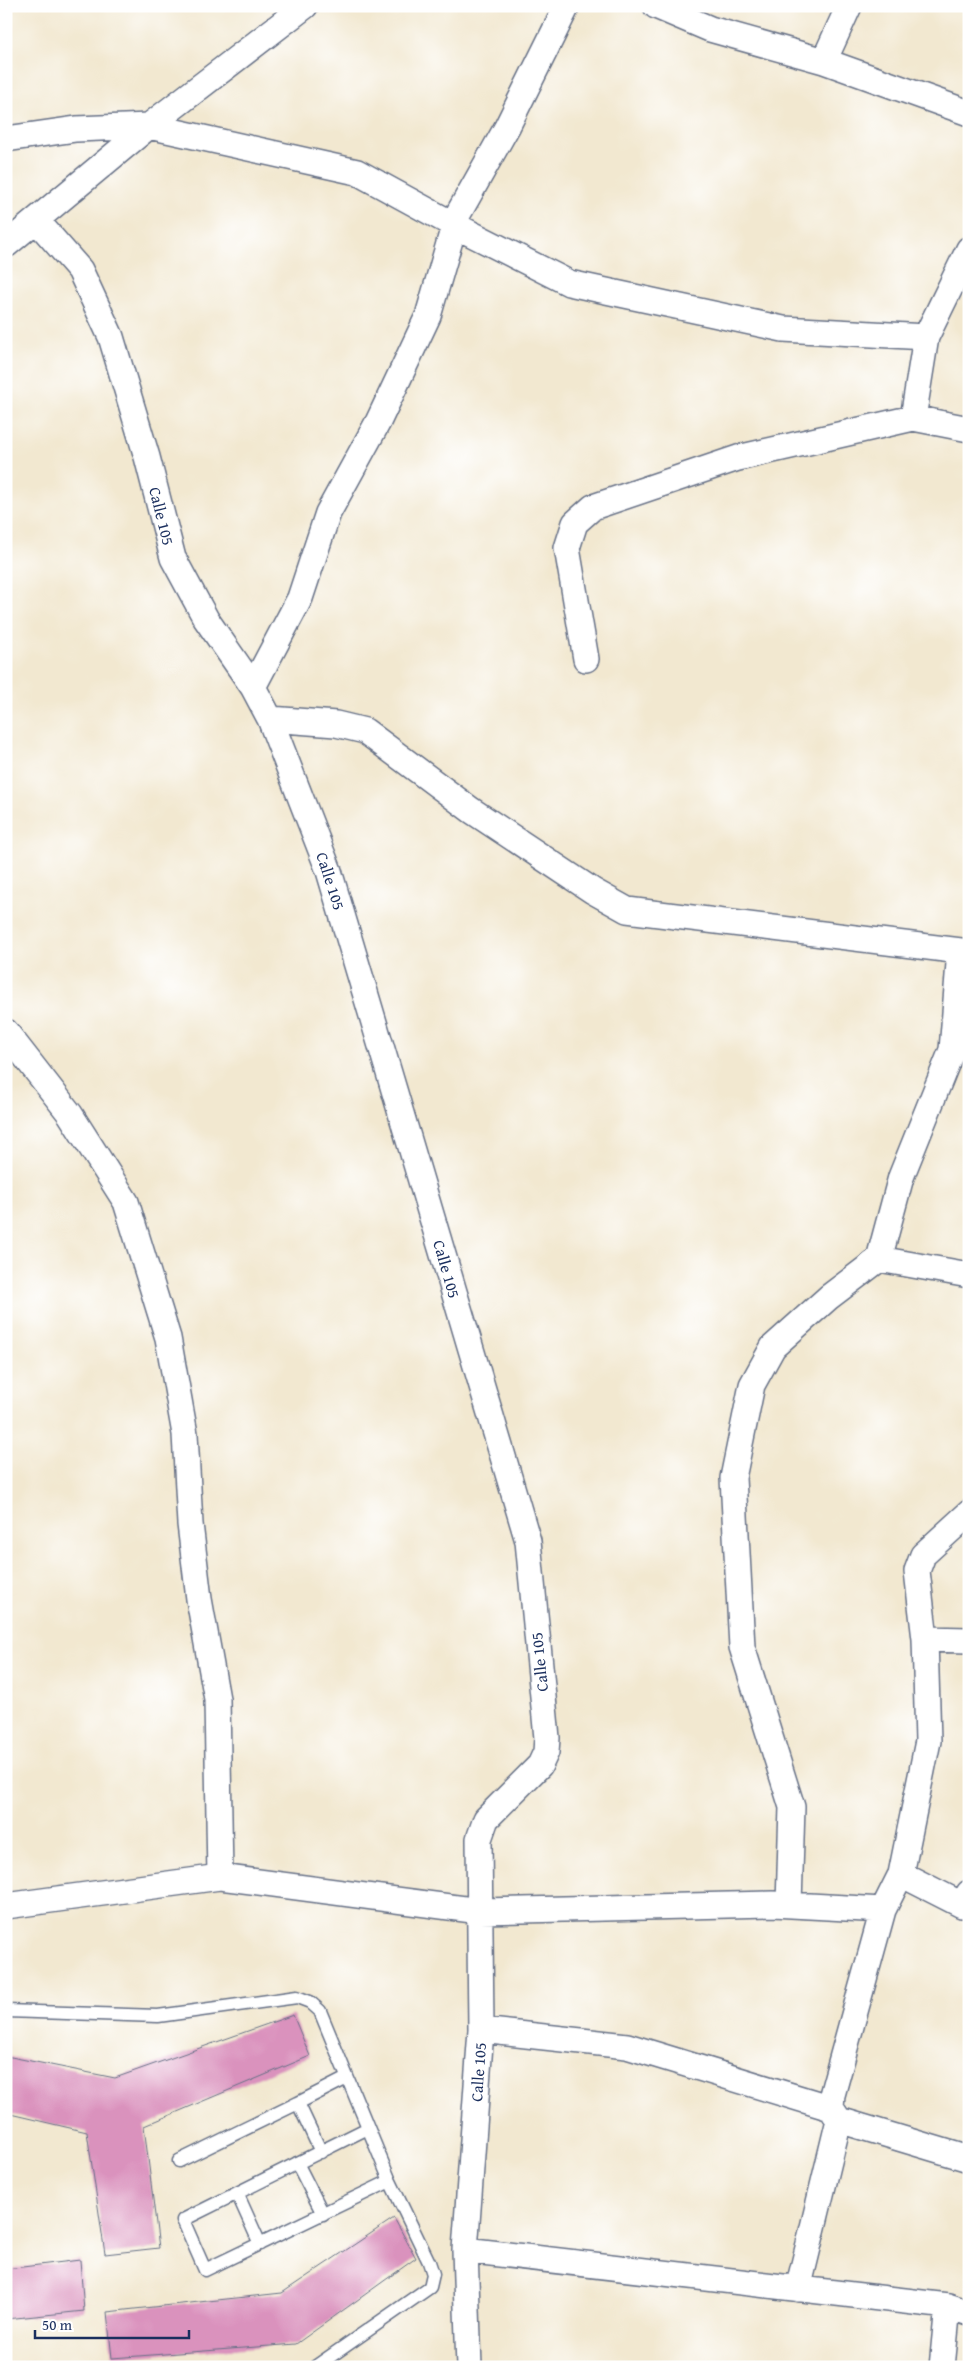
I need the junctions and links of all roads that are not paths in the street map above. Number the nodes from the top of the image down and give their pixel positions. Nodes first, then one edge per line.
1 (305, 6) edge
2 (567, 6) edge
3 (656, 6) edge
4 (849, 6) edge
5 (824, 61) junction
6 (969, 112) edge
7 (149, 126) junction
8 (6, 139) edge
9 (37, 221) junction
10 (454, 225) junction
11 (6, 245) edge
12 (969, 249) edge
13 (926, 337) junction
14 (913, 418) junction
15 (969, 429) edge
16 (586, 659) dead end
17 (253, 687) junction
18 (270, 720) junction
19 (964, 951) edge
20 (6, 1032) edge
21 (878, 1259) junction
22 (969, 1274) edge
23 (969, 1513) edge
24 (925, 1639) junction
25 (969, 1640) edge
26 (901, 1874) junction
27 (220, 1877) junction
28 (967, 1902) edge
29 (8, 1904) edge
30 (789, 1904) junction
31 (883, 1910) junction
32 (480, 1911) junction
33 (6, 2011) edge
34 (481, 2030) junction
35 (347, 2078) junction
36 (298, 2103) junction
37 (835, 2114) junction
38 (368, 2128) junction
39 (320, 2152) junction
40 (969, 2159) edge
41 (179, 2161) dead end
42 (298, 2163) junction
43 (390, 2181) junction
44 (237, 2193) junction
45 (322, 2214) junction
46 (260, 2244) junction
47 (465, 2250) junction
48 (798, 2289) junction
49 (958, 2309) edge
50 (315, 2367) edge
51 (469, 2367) edge
52 (942, 2367) edge

1 - 7 street
2 - 10 street
3 - 5 street
4 - 5 street
5 - 6 street
7 - 8 street
7 - 9 street
7 - 10 street
9 - 11 street
9 - 17 street, Calle 105
10 - 13 street
10 - 17 street
12 - 13 street
13 - 14 street
14 - 15 street
14 - 16 street
17 - 18 street, Calle 105
18 - 19 street
18 - 32 street, Calle 105
19 - 21 street
20 - 27 street
21 - 22 street
21 - 30 street
23 - 24 street
24 - 25 street
24 - 26 street
26 - 28 street
26 - 31 street
27 - 29 street
27 - 32 street
30 - 31 street
30 - 32 street
31 - 37 street
32 - 34 street, Calle 105
33 - 35 lane
34 - 37 street
34 - 47 street, Calle 105
35 - 36 lane
35 - 38 lane
36 - 39 lane
36 - 41 lane
37 - 40 street
37 - 48 street
38 - 39 lane
38 - 43 lane
39 - 42 lane
42 - 44 lane
42 - 45 lane
43 - 45 lane
43 - 50 lane
44 - 46 lane
44 - 46 lane
45 - 46 lane
47 - 48 street
47 - 51 street, Calle 105
48 - 49 street
49 - 52 street

